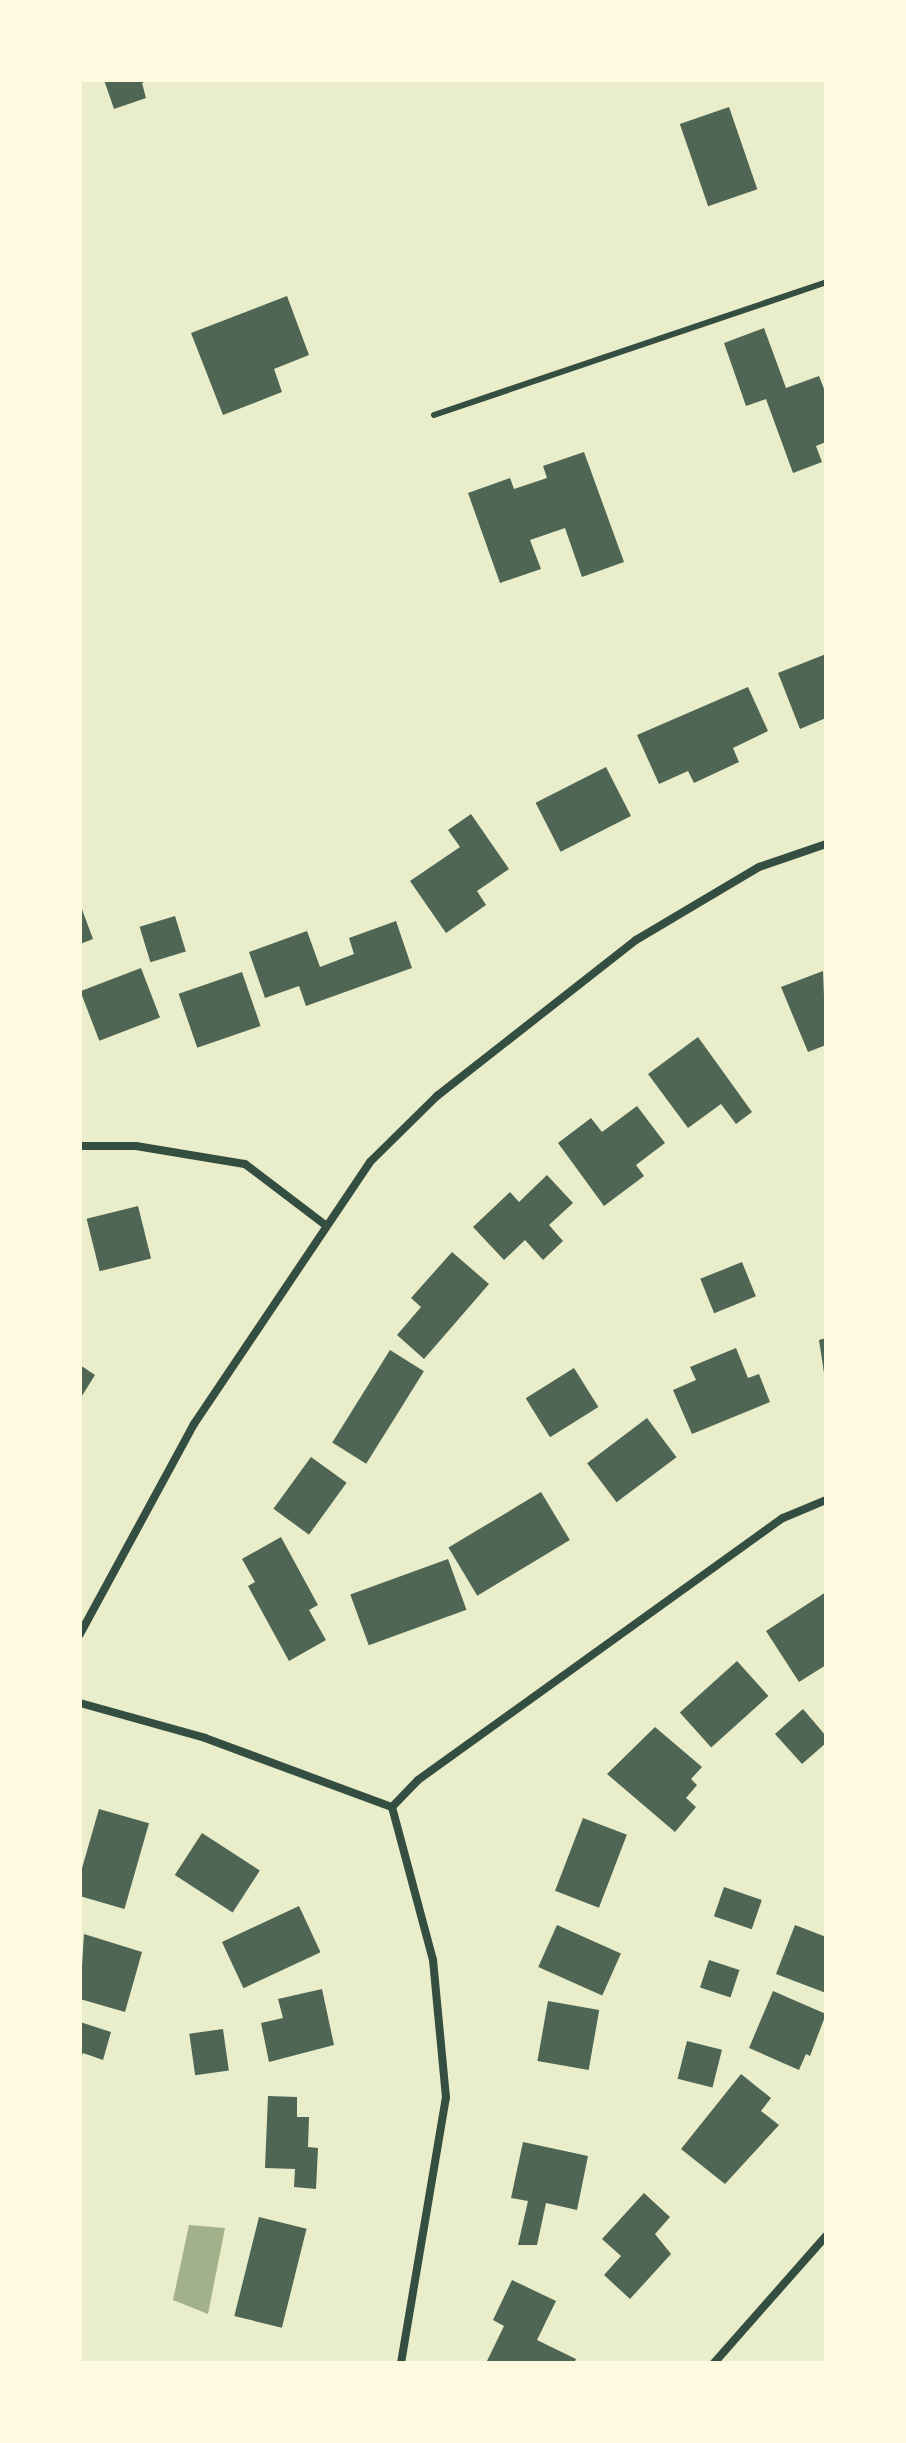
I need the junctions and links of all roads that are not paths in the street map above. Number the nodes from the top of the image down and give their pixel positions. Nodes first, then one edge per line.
1 (826, 282) edge
2 (434, 415) dead end
3 (826, 844) edge
4 (80, 1146) edge
5 (324, 1224) junction
6 (826, 1500) edge
7 (80, 1634) edge
8 (80, 1703) edge
9 (392, 1807) junction
10 (826, 2236) edge
11 (401, 2363) edge
12 (714, 2363) edge

1 - 2 lane
3 - 5 street
4 - 5 street
5 - 7 street
6 - 9 street
8 - 9 street
9 - 11 street
10 - 12 street

